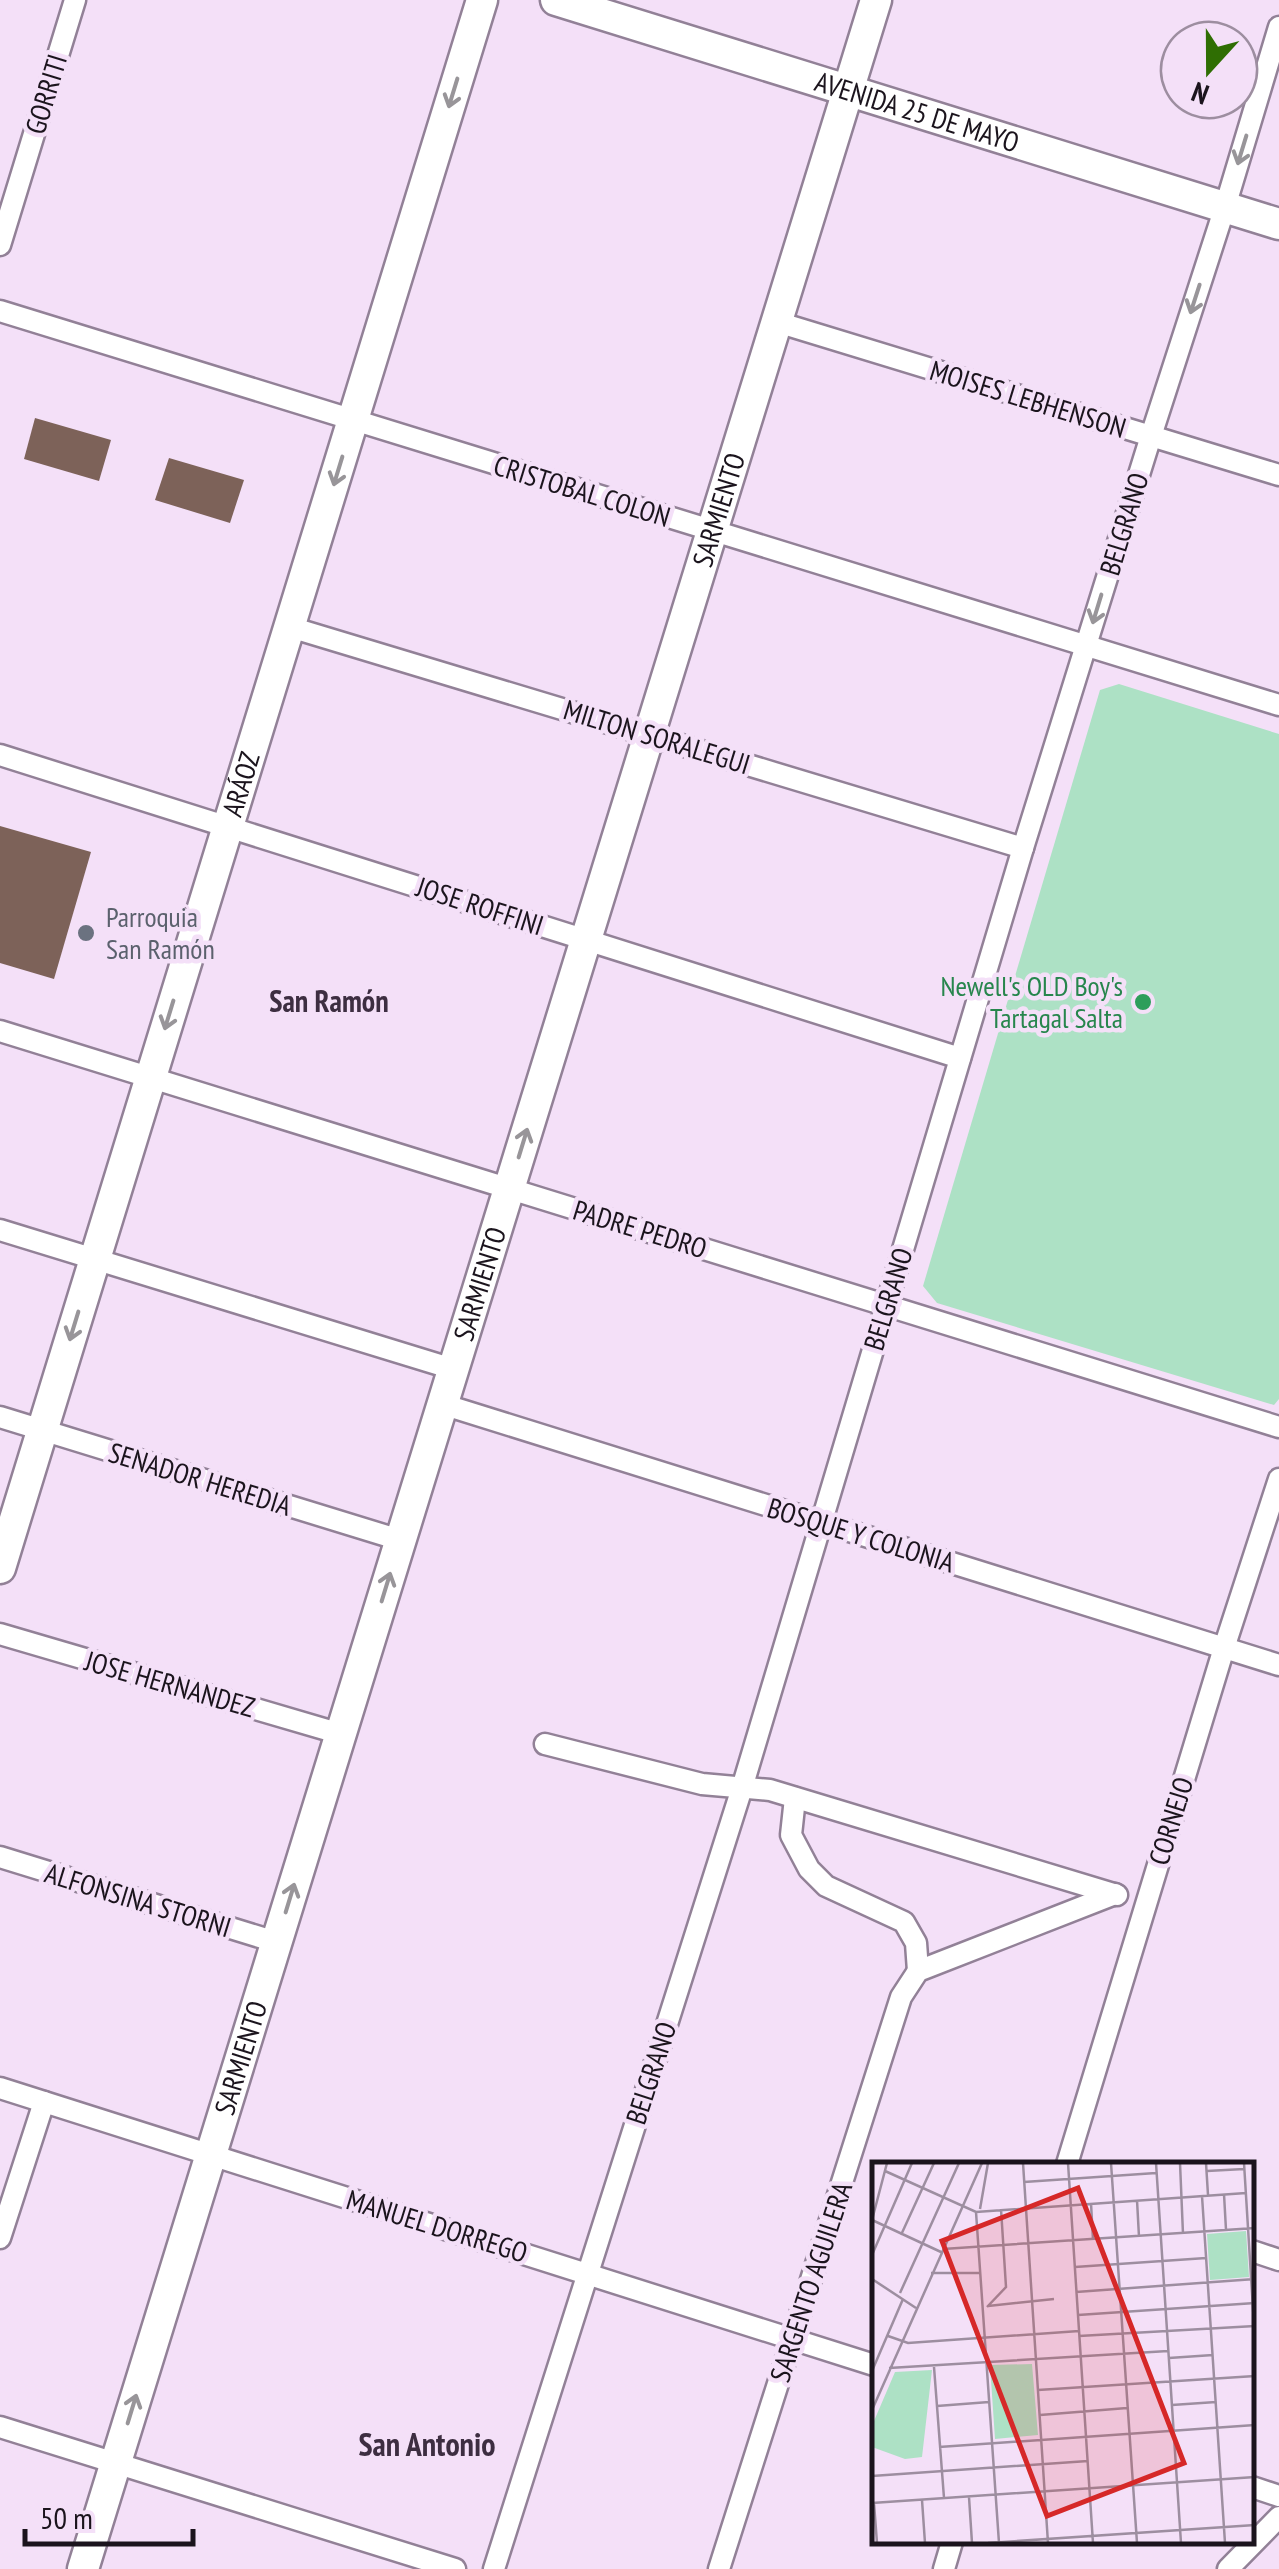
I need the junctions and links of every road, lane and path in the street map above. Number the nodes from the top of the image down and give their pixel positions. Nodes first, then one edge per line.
1 (75, 0) edge
2 (482, 0) edge
3 (556, 0) edge
4 (876, 0) edge
5 (1279, 27) edge
6 (848, 90) junction
7 (1225, 207) junction
8 (1279, 224) edge
9 (0, 244) edge
10 (0, 311) edge
11 (777, 322) junction
12 (353, 421) junction
13 (1151, 436) junction
14 (1279, 475) edge
15 (712, 531) junction
16 (290, 627) junction
17 (1086, 645) junction
18 (1279, 704) edge
19 (649, 735) junction
20 (0, 755) edge
21 (228, 827) junction
22 (1023, 848) junction
23 (586, 940) junction
24 (0, 1031) edge
25 (960, 1058) junction
26 (150, 1077) junction
27 (509, 1188) junction
28 (0, 1230) edge
29 (94, 1260) junction
30 (886, 1305) junction
31 (454, 1369) junction
32 (442, 1404) junction
33 (0, 1417) edge
34 (1279, 1428) edge
35 (43, 1430) junction
36 (1279, 1479) edge
37 (821, 1522) junction
38 (400, 1540) junction
39 (0, 1568) edge
40 (0, 1634) edge
41 (1224, 1648) junction
42 (1279, 1665) edge
43 (340, 1734) junction
44 (545, 1744) dead end
45 (742, 1788) junction
46 (795, 1798) junction
47 (0, 1857) edge
48 (1116, 1894) junction
49 (1146, 1904) junction
50 (276, 1942) junction
51 (918, 1971) junction
52 (0, 2088) edge
53 (44, 2102) junction
54 (210, 2154) junction
55 (1068, 2162) edge
56 (0, 2238) edge
57 (1254, 2252) edge
58 (1279, 2260) edge
59 (586, 2272) junction
60 (792, 2341) junction
61 (872, 2364) edge
62 (0, 2427) edge
63 (116, 2463) junction
64 (1254, 2488) edge
65 (1279, 2496) edge
66 (1279, 2517) edge
67 (1254, 2542) edge
68 (951, 2544) edge
69 (1253, 2544) edge
70 (83, 2569) edge
71 (455, 2569) edge
72 (494, 2569) edge
73 (719, 2569) edge
74 (944, 2569) edge
75 (1228, 2569) edge

1 - 9 street, GORRITI
2 -> 12 street, ARÁOZ
3 - 6 street, AVENIDA 25 DE MAYO
4 - 6 street, SARMIENTO
5 -> 7 street, BELGRANO
6 - 7 street, AVENIDA 25 DE MAYO
6 - 11 street, SARMIENTO
7 - 8 street, AVENIDA 25 DE MAYO
7 -> 13 street, BELGRANO
10 - 12 street, CRISTOBAL COLON
11 - 13 street, MOISES LEBHENSON
11 - 15 street, SARMIENTO
12 - 15 street, CRISTOBAL COLON
12 -> 16 street, ARÁOZ
13 - 14 street, MOISES LEBHENSON
13 -> 17 street, BELGRANO
15 - 17 street, CRISTOBAL COLON
15 - 19 street, SARMIENTO
16 - 19 street, MILTON SORALEGUI
16 - 21 street, ARÁOZ
17 - 18 street, CRISTOBAL COLON
17 - 22 street, BELGRANO
19 - 22 street, MILTON SORALEGUI
19 - 23 street, SARMIENTO
20 - 21 street, JOSE ROFFINI
21 - 23 street, JOSE ROFFINI
21 -> 26 street, ARÁOZ
22 - 25 street, BELGRANO
23 - 25 street, JOSE ROFFINI
27 -> 23 street, SARMIENTO
24 - 26 street, PADRE PEDRO
25 - 30 street, BELGRANO
26 - 27 street, PADRE PEDRO
26 - 29 street, ARÁOZ
27 - 30 street, PADRE PEDRO
27 - 31 street, SARMIENTO
28 - 29 street
29 - 31 street
29 -> 35 street, ARÁOZ
30 - 34 street, PADRE PEDRO
30 - 37 street, BELGRANO
31 - 32 street, SARMIENTO
32 - 37 street, BOSQUE Y COLONIA
32 - 38 street, SARMIENTO
33 - 35 street, SENADOR HEREDIA
35 - 38 street, SENADOR HEREDIA
35 - 39 street, ARÁOZ
36 - 41 street, CORNEJO
37 - 41 street, BOSQUE Y COLONIA
37 - 45 street, BELGRANO
43 -> 38 street, SARMIENTO
40 - 43 street, JOSE HERNANDEZ
41 - 42 street, BOSQUE Y COLONIA
41 - 49 street, CORNEJO
50 -> 43 street, SARMIENTO
44 - 45 street
45 - 46 street
45 - 59 street, BELGRANO
46 - 48 street
46 - 51 street
47 - 50 street, ALFONSINA STORNI
48 - 49 street
48 - 51 street
49 - 55 street, CORNEJO
50 - 54 street, SARMIENTO
51 - 60 street, SARGENTO AGUILERA
52 - 53 street, MANUEL DORREGO
53 - 54 street, MANUEL DORREGO
53 - 56 street
54 - 59 street, MANUEL DORREGO
63 -> 54 street, SARMIENTO
57 - 58 street
59 - 60 street, MANUEL DORREGO
59 - 72 street, BELGRANO
60 - 61 street, MANUEL DORREGO
60 - 73 street, SARGENTO AGUILERA
62 - 63 street
63 - 70 street, SARMIENTO
63 - 71 street
64 - 65 street
66 - 67 street
68 - 74 street
69 - 75 street

